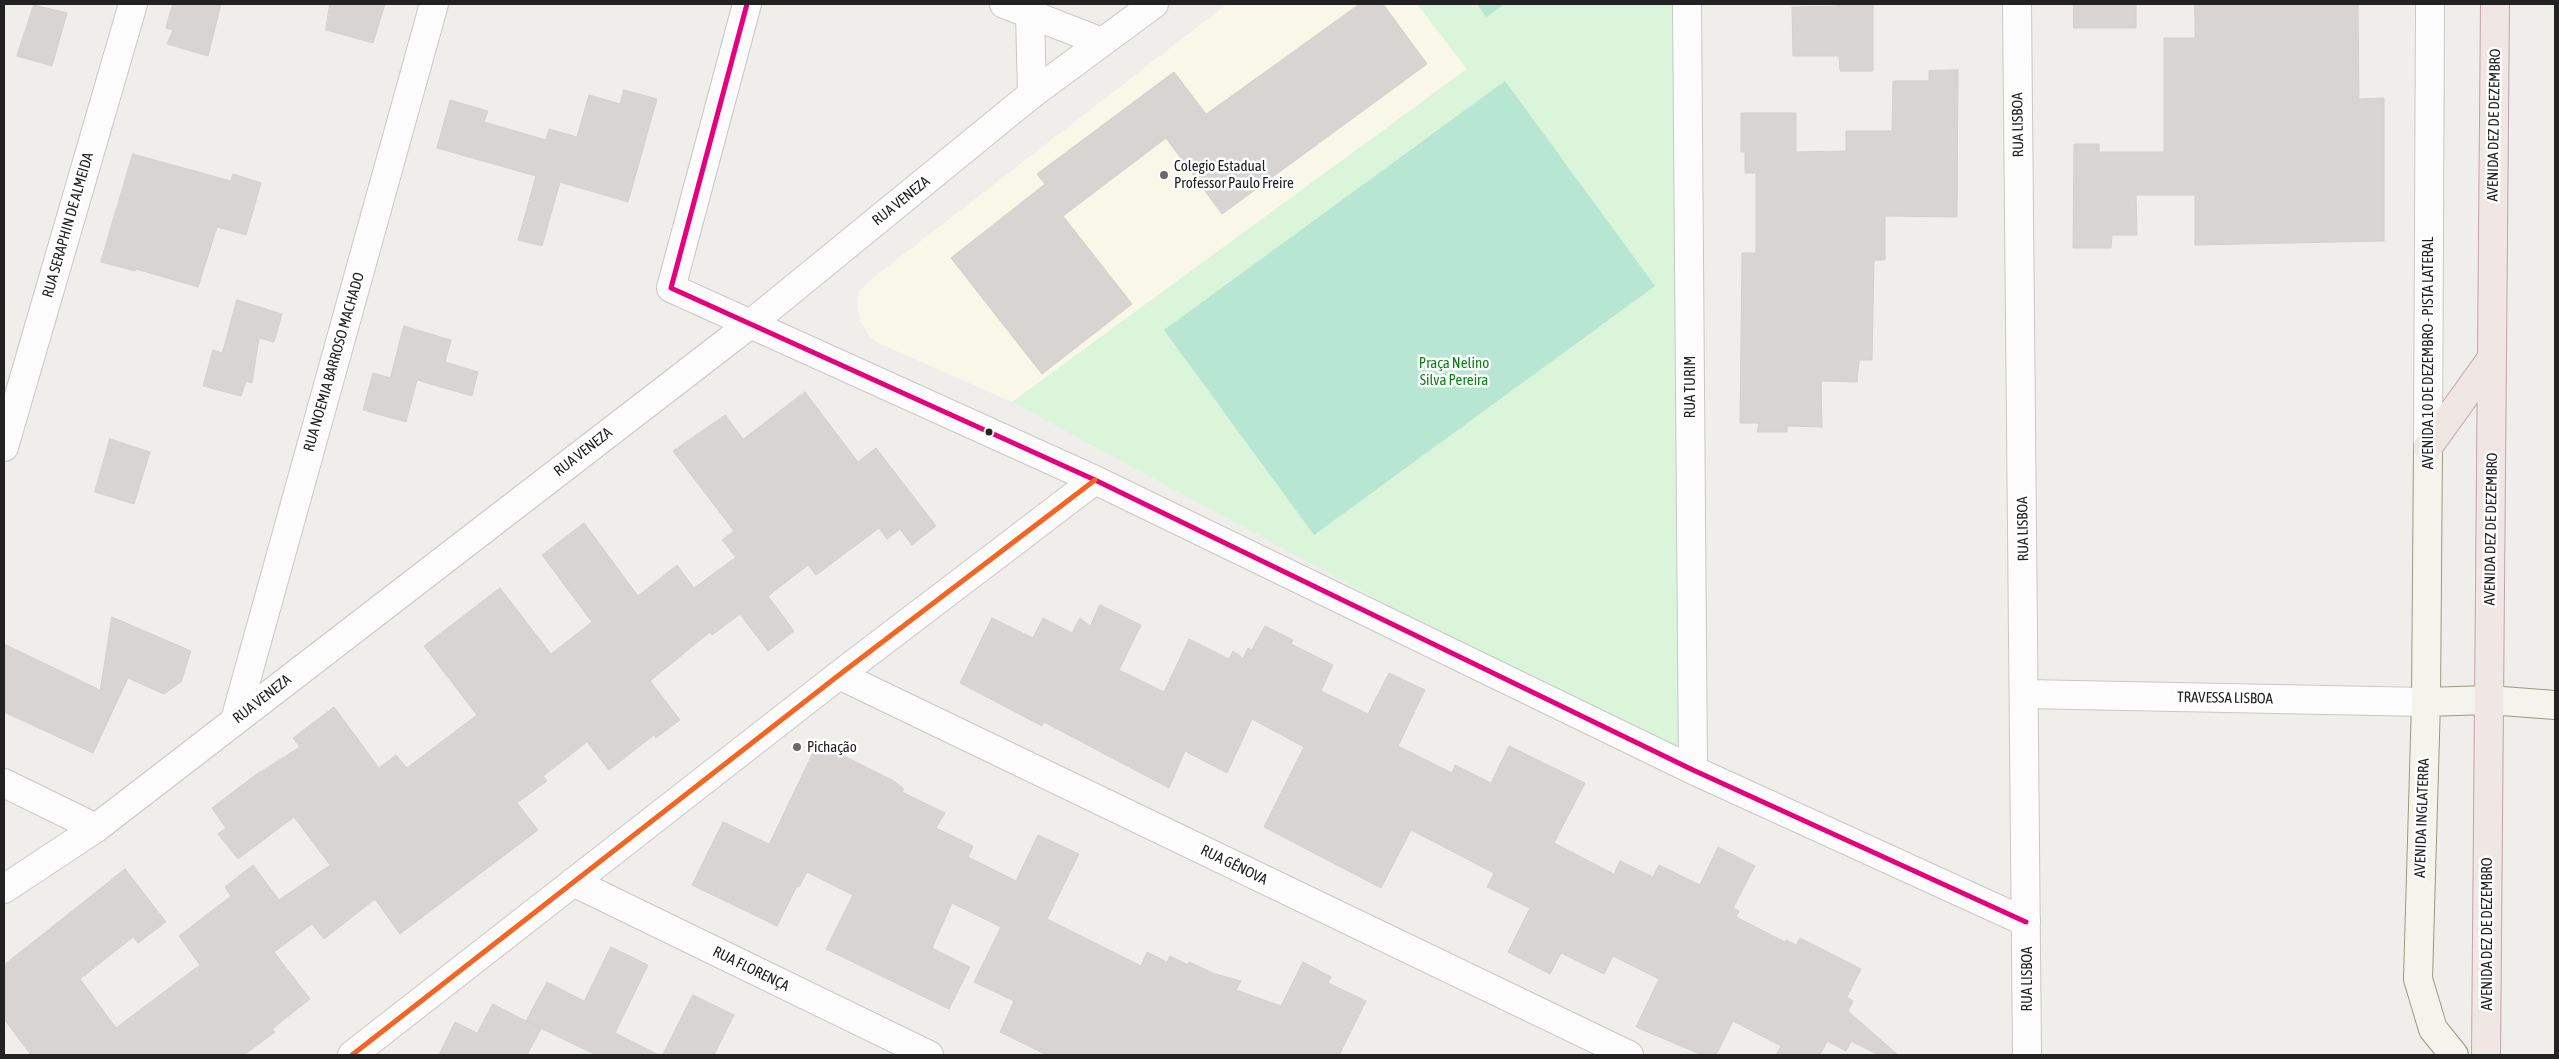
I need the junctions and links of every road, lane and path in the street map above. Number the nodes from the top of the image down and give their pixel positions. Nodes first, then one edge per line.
1 (132, 4) edge
2 (434, 4) edge
3 (747, 4) edge
4 (1004, 4) edge
5 (1154, 4) edge
6 (1687, 4) edge
7 (2017, 4) edge
8 (2430, 4) edge
9 (2495, 4) edge
10 (1032, 9) edge
11 (1102, 42) junction
12 (1032, 94) junction
13 (749, 324) junction
14 (2492, 358) junction
15 (4, 447) edge
16 (2428, 447) junction
17 (1095, 480) junction
18 (839, 675) junction
19 (2025, 694) junction
20 (2489, 700) junction
21 (2426, 702) junction
22 (2555, 706) edge
23 (235, 720) junction
24 (1693, 770) junction
25 (4, 783) edge
26 (96, 828) junction
27 (573, 882) junction
28 (4, 889) edge
29 (2026, 922) junction
30 (352, 1055) edge
31 (929, 1055) edge
32 (1629, 1055) edge
33 (2027, 1055) edge
34 (2454, 1055) edge
35 (2486, 1055) edge

1 - 15 street, RUA SERAPHIN DE ALMEIDA
2 - 23 street, RUA NOEMIA BARROSO MACHADO
3 - 13 street
4 - 10 street
5 - 11 street, RUA VENEZA
6 - 24 street, RUA TURIM
7 - 19 street, RUA LISBOA
8 - 16 street, AVENIDA 10 DE DEZEMBRO - PISTA LATERAL
9 - 14 highway, AVENIDA DEZ DE DEZEMBRO
10 - 11 street
10 - 12 street
11 - 12 street, RUA VENEZA
12 - 13 street, RUA VENEZA
13 - 17 street
13 - 23 street, RUA VENEZA
14 - 16 highway
14 - 20 highway, AVENIDA DEZ DE DEZEMBRO
16 - 21 main road, AVENIDA 10 DE DEZEMBRO - PISTA LATERAL
17 - 18 street
17 - 24 street
18 - 27 street
18 - 32 street, RUA GÊNOVA
19 - 21 street, TRAVESSA LISBOA
19 - 29 street, RUA LISBOA
20 - 21 main road
20 - 22 main road
20 - 35 highway, AVENIDA DEZ DE DEZEMBRO
21 - 34 main road, AVENIDA INGLATERRA
23 - 26 street, RUA VENEZA
24 - 29 street
25 - 26 street
26 - 28 street, RUA VENEZA
27 - 30 street
27 - 31 street, RUA FLORENÇA
29 - 33 street, RUA LISBOA

